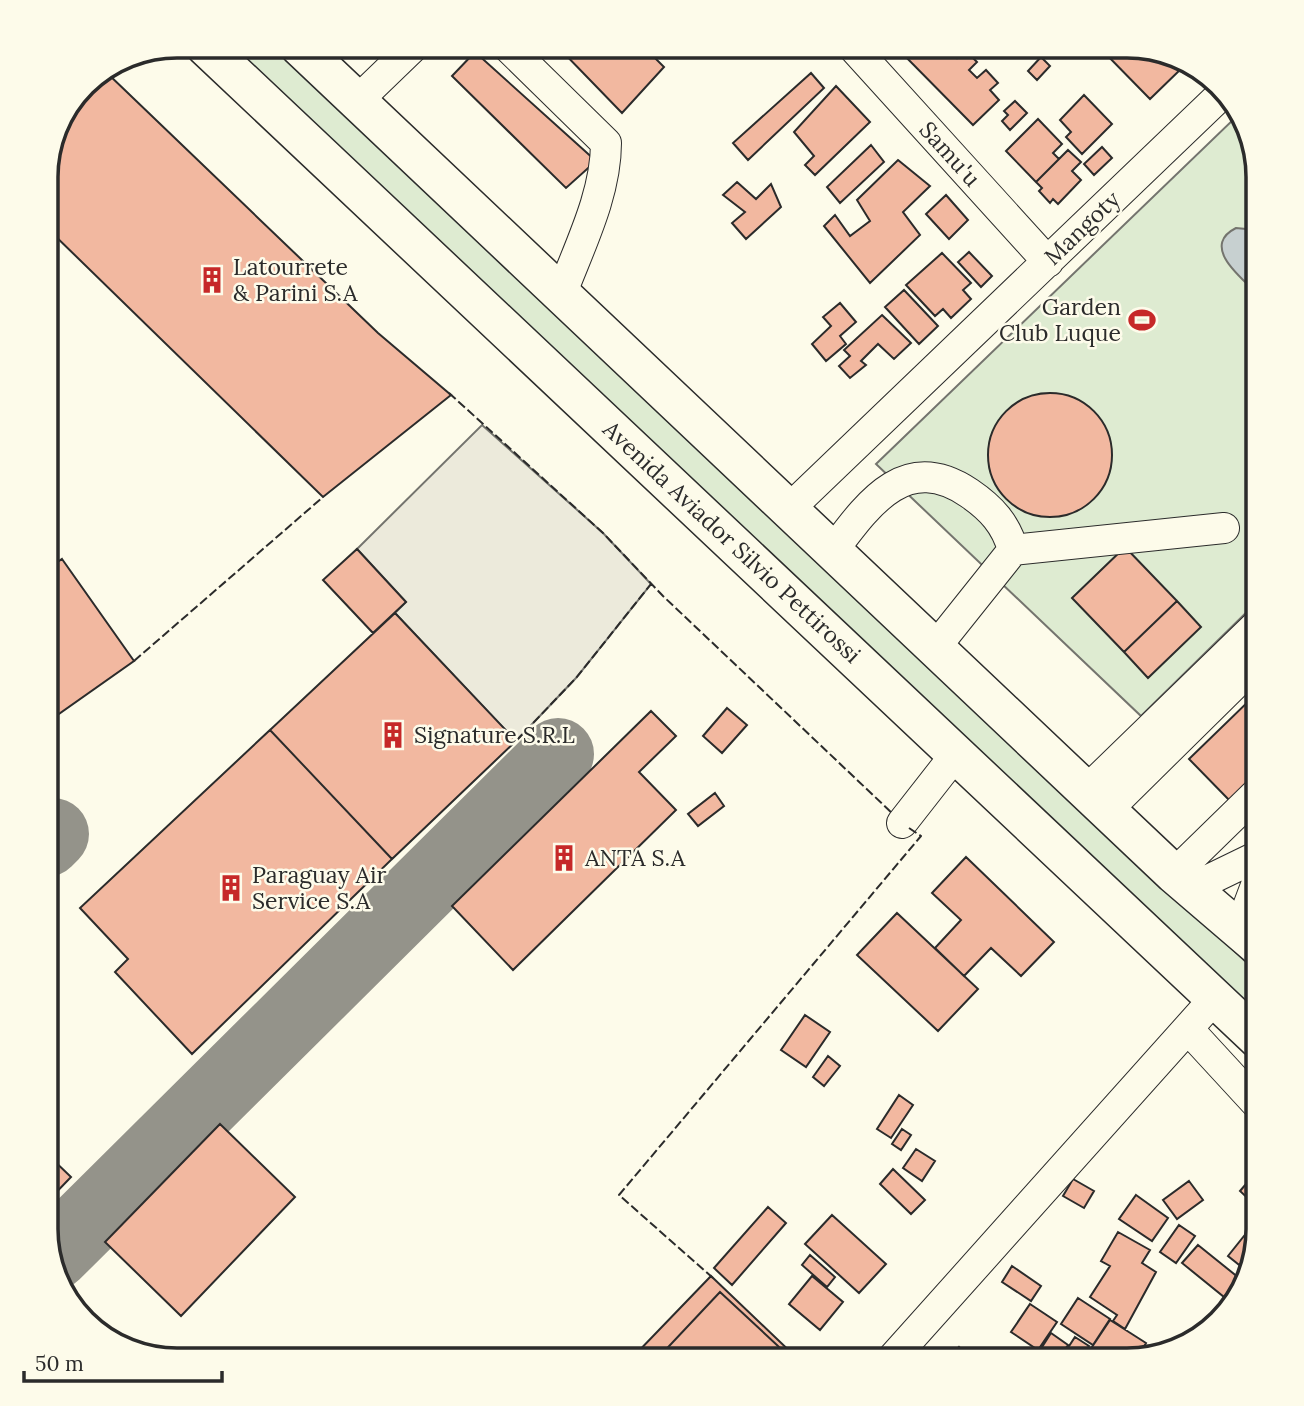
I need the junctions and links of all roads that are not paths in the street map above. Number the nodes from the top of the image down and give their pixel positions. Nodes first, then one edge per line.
1 (218, 58) edge
2 (312, 58) edge
3 (402, 58) edge
4 (519, 58) edge
5 (863, 58) edge
6 (1217, 98) edge
7 (357, 101) junction
8 (1048, 262) junction
9 (561, 295) junction
10 (788, 510) junction
11 (1224, 528) dead end
12 (1013, 550) junction
13 (832, 552) junction
14 (1246, 637) edge
15 (934, 649) junction
16 (1246, 674) edge
17 (1246, 696) edge
18 (956, 754) junction
19 (1155, 764) junction
20 (1096, 801) junction
21 (1246, 806) edge
22 (902, 820) dead end
23 (1246, 860) edge
24 (1183, 881) junction
25 (1246, 934) edge
26 (1215, 998) junction
27 (1246, 1028) edge
28 (1188, 1029) junction
29 (1246, 1092) edge
30 (902, 1348) edge

1 - 18 highway, Avenida Aviador Silvio Pettirossi
2 - 7 highway
3 - 7 street
4 - 9 street
5 - 8 street, Samu'u
6 - 8 street, Mangoty
7 - 9 highway
8 - 10 street, Mangoty
9 - 10 highway
10 - 13 highway
11 - 12 street
12 - 13 street
12 - 15 street
13 - 15 highway
14 - 20 street
15 - 20 highway
16 - 19 street
17 - 19 street
18 - 22 street
18 - 26 highway, Avenida Aviador Silvio Pettirossi
19 - 20 street
20 - 24 highway
21 - 24 street
23 - 24 street
24 - 25 highway
26 - 27 highway, Avenida Aviador Silvio Pettirossi
26 - 28 street
28 - 29 street
28 - 30 street

